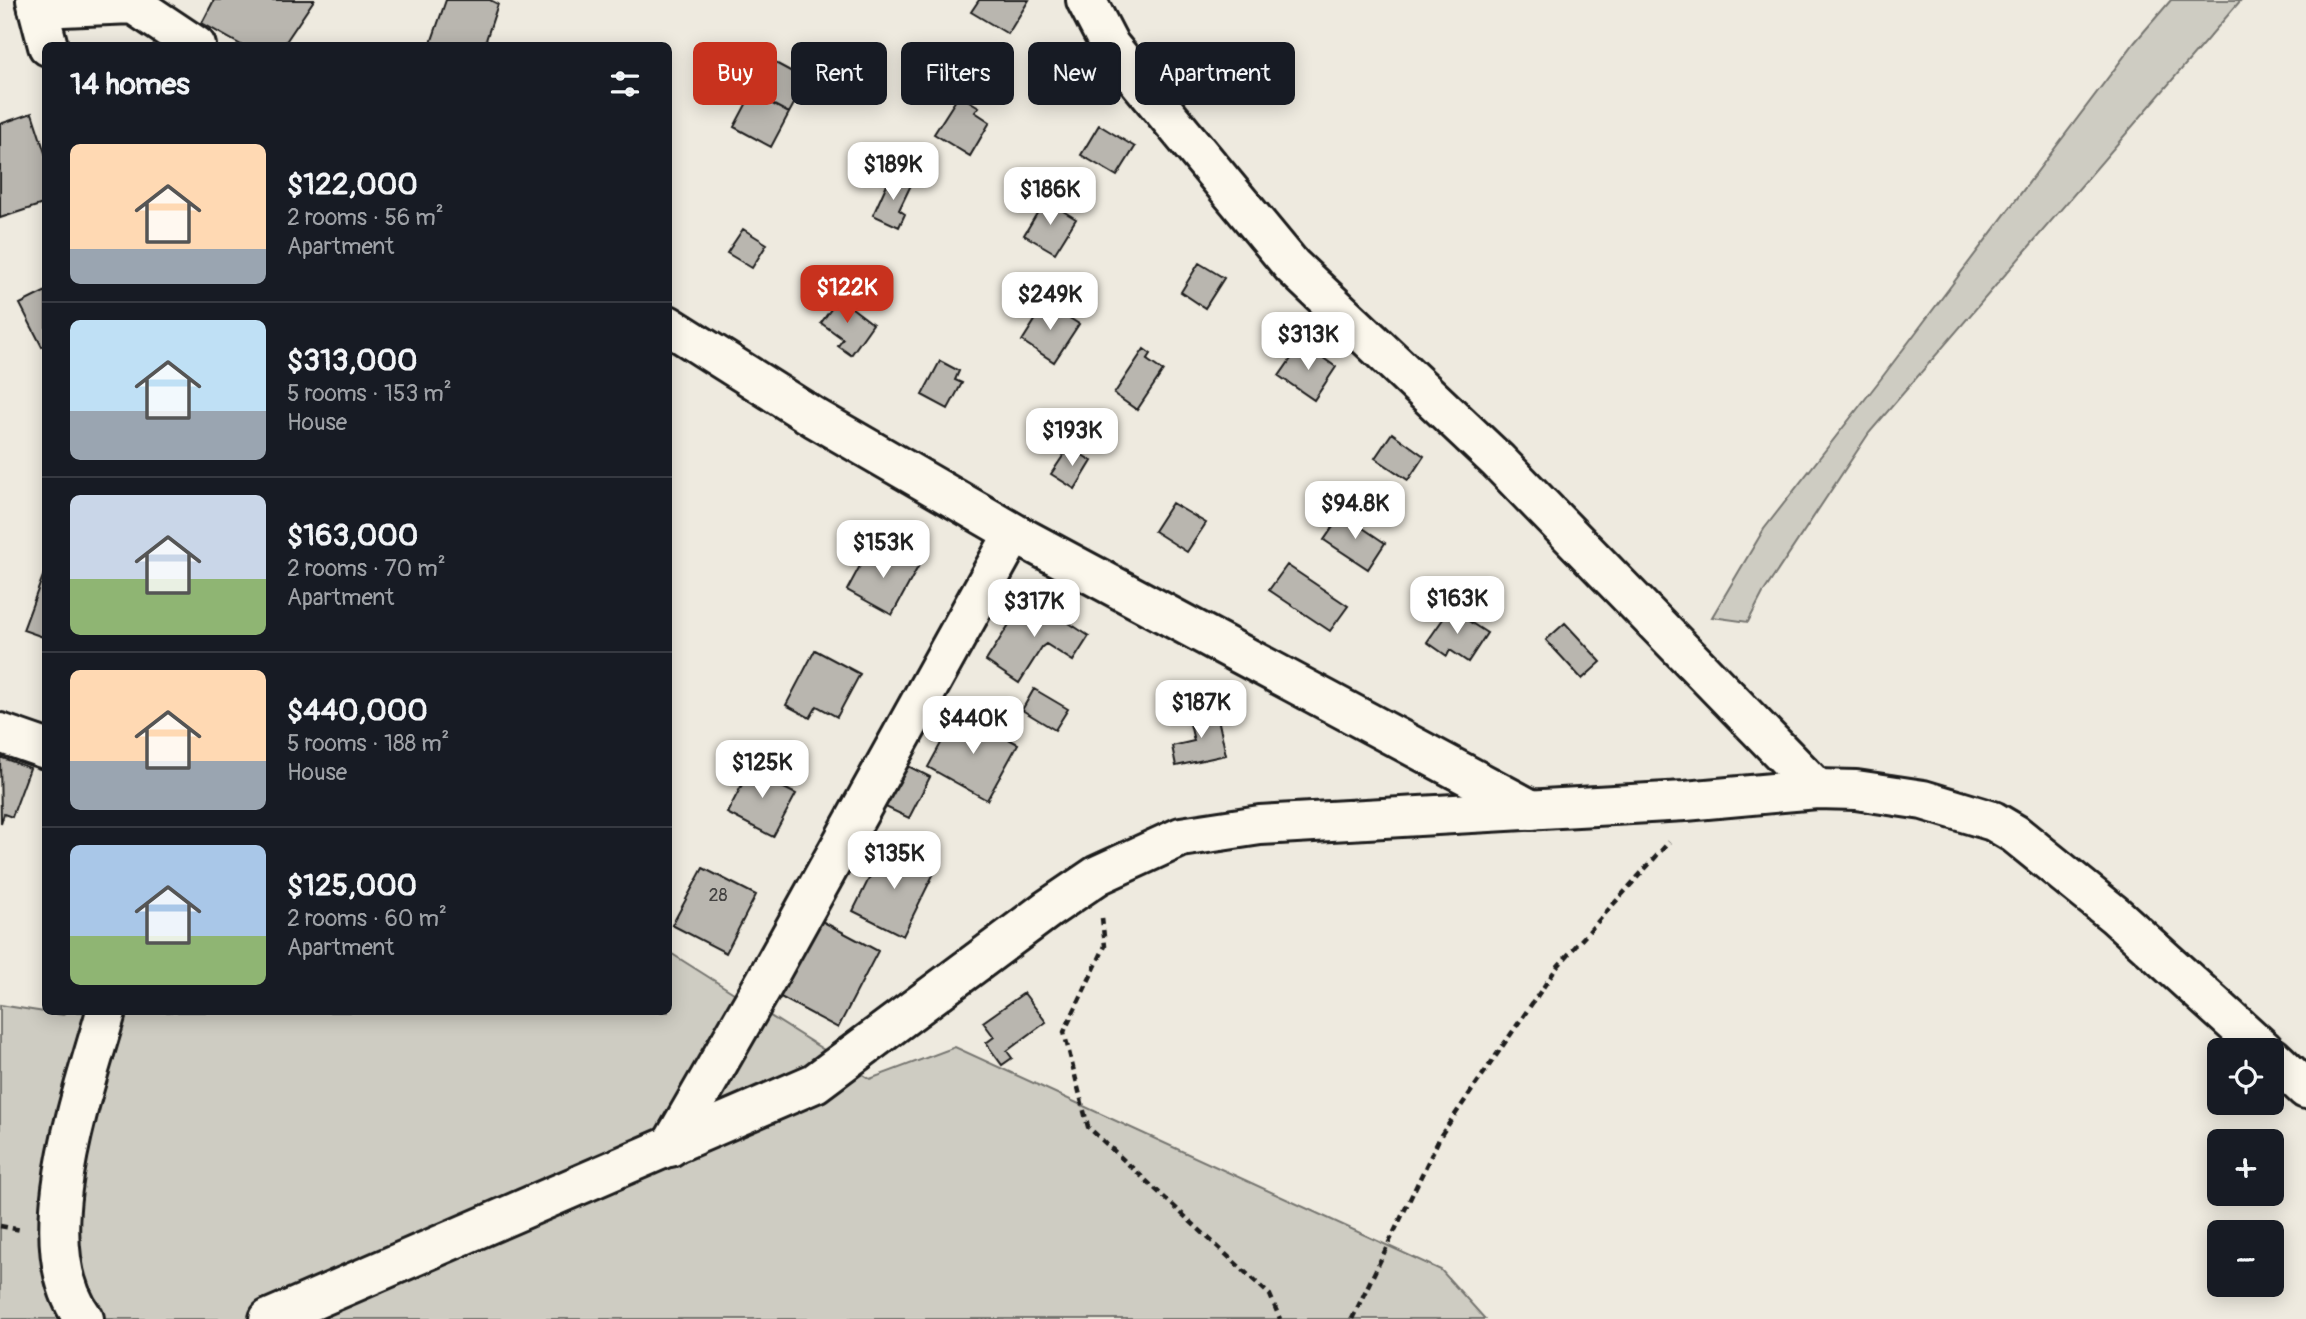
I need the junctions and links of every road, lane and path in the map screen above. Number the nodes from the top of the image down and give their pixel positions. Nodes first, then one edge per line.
1 (1086, 0) edge
2 (37, 4) edge
3 (47, 42) edge
4 (190, 42) edge
5 (672, 328) edge
6 (1014, 533) junction
7 (0, 733) edge
8 (42, 748) edge
9 (1816, 789) junction
10 (1685, 802) junction
11 (1532, 810) junction
12 (1098, 875) junction
13 (105, 1015) edge
14 (2251, 1038) edge
15 (2284, 1068) edge
16 (2306, 1088) edge
17 (670, 1147) junction
18 (84, 1319) edge
19 (269, 1319) edge
20 (1280, 1319) edge
21 (1352, 1319) edge

1 - 9 street
2 - 3 street
2 - 4 street
5 - 6 street
6 - 11 street
6 - 17 street
7 - 8 street
9 - 10 street
9 - 14 street
10 - 11 street
10 - 21 path
11 - 12 street
12 - 17 street
12 - 20 path
13 - 18 street
15 - 16 street
17 - 19 street

